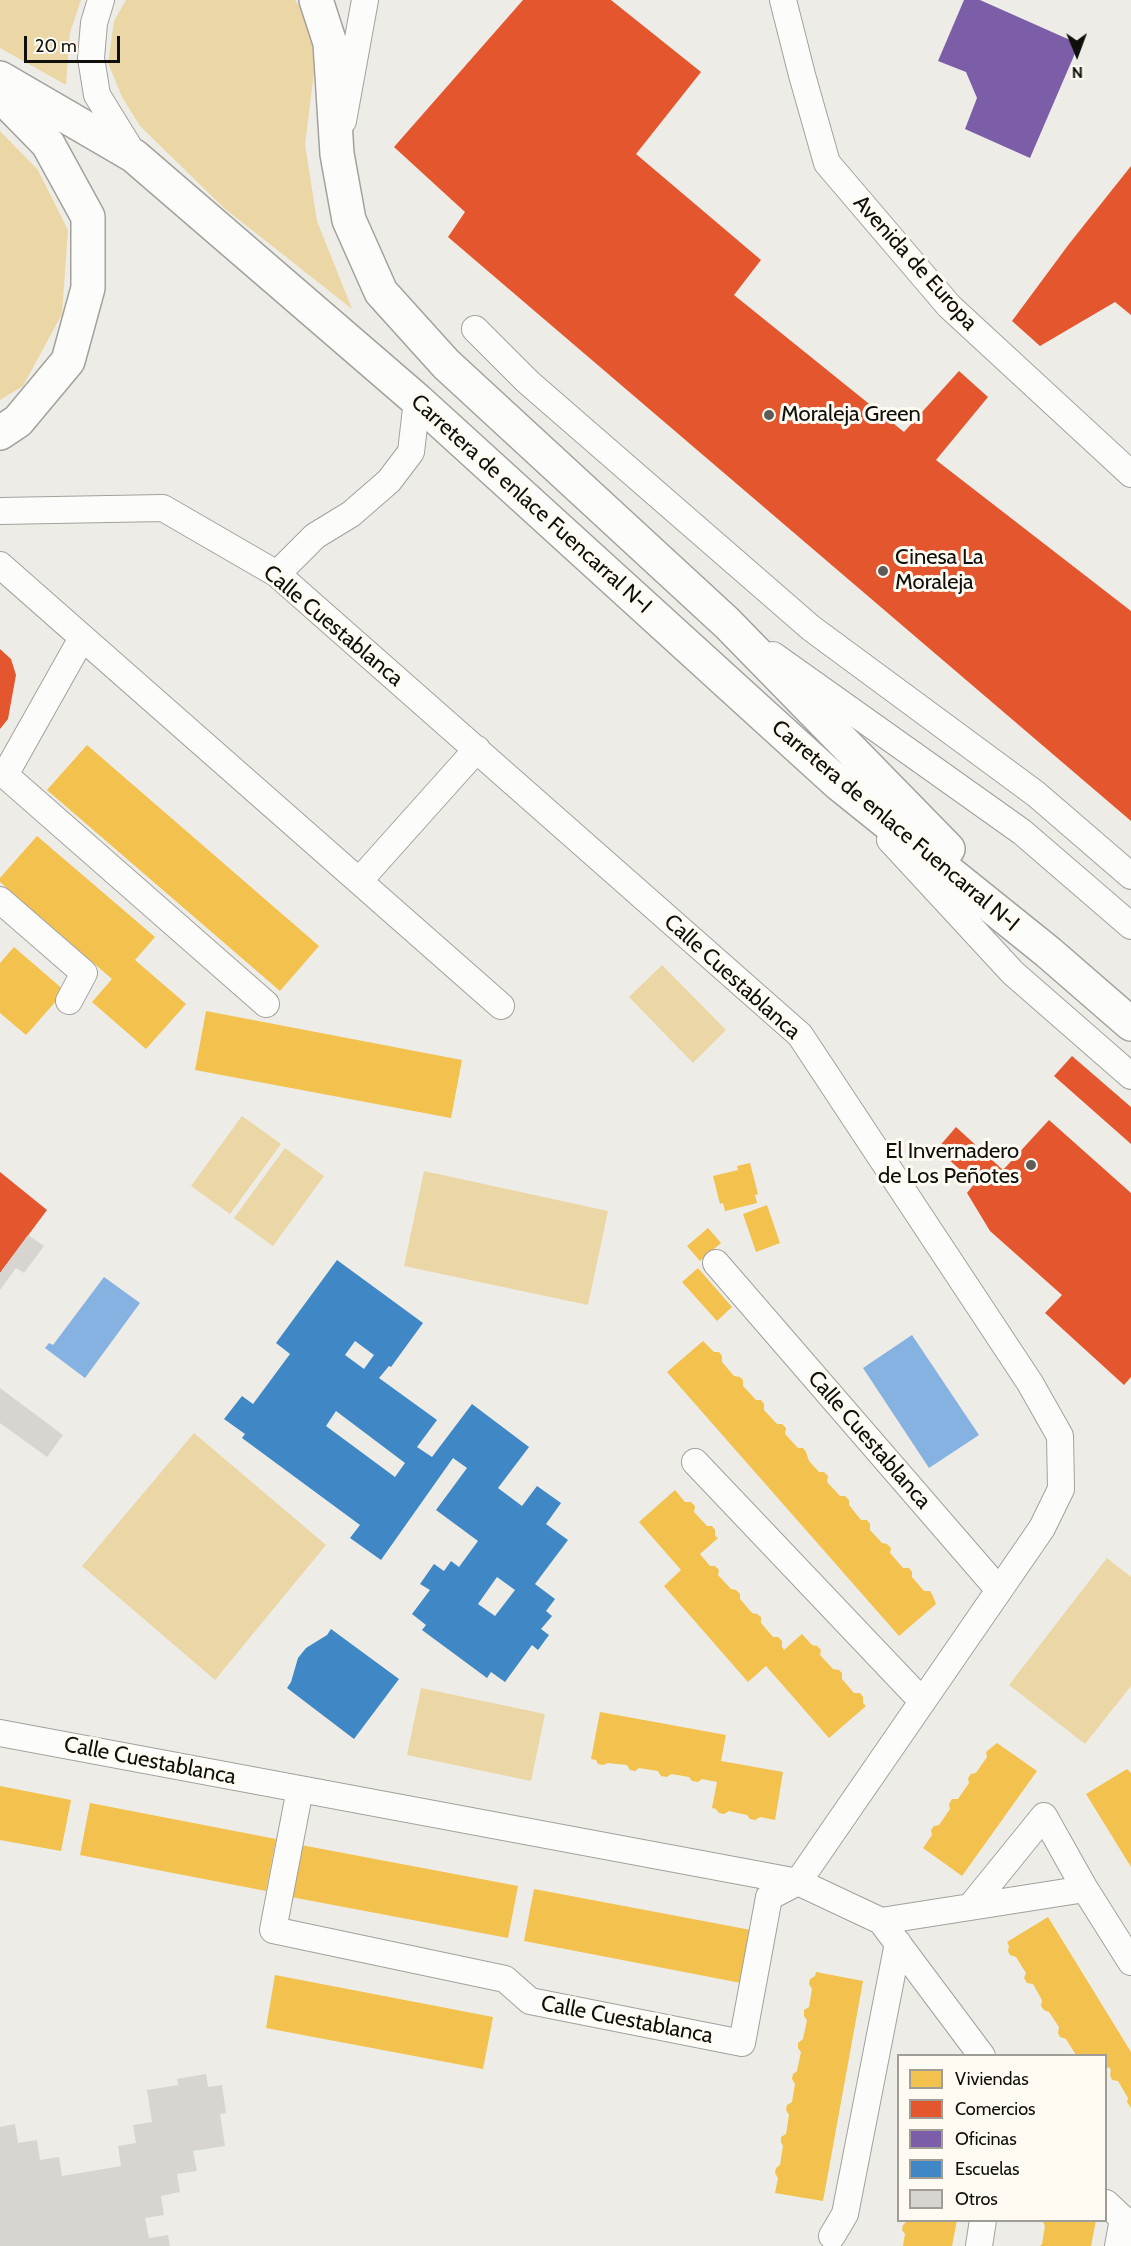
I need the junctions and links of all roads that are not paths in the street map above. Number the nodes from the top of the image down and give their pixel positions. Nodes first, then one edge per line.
1 (101, 0) edge
2 (316, 0) edge
3 (365, 0) edge
4 (783, 0) edge
5 (0, 78) edge
6 (0, 95) edge
7 (337, 154) junction
8 (134, 156) junction
9 (475, 329) dead end
10 (417, 400) junction
11 (0, 433) edge
12 (1131, 474) edge
13 (0, 511) edge
14 (0, 565) edge
15 (278, 574) junction
16 (727, 623) junction
17 (82, 638) junction
18 (477, 749) junction
19 (2, 780) edge
20 (839, 784) junction
21 (1131, 876) edge
22 (359, 881) junction
23 (0, 900) edge
24 (1131, 926) edge
25 (1048, 952) junction
26 (69, 1001) dead end
27 (266, 1004) dead end
28 (501, 1006) dead end
29 (1131, 1024) edge
30 (1131, 1076) edge
31 (716, 1263) dead end
32 (695, 1462) dead end
33 (999, 1590) junction
34 (922, 1701) junction
35 (0, 1733) edge
36 (300, 1789) junction
37 (798, 1882) junction
38 (1085, 1889) junction
39 (971, 1906) junction
40 (880, 1921) junction
41 (898, 1943) junction
42 (1131, 1962) edge
43 (981, 2054) edge
44 (1120, 2215) edge
45 (983, 2222) edge
46 (832, 2236) dead end
47 (979, 2246) edge
48 (1118, 2246) edge

1 - 8 street
2 - 7 main road, Carretera de enlace Fuencarral N-I
3 - 7 street
4 - 12 street, Avenida de Europa
5 - 8 main road, Carretera de enlace Fuencarral N-I
6 - 11 main road
7 - 16 main road, Carretera de enlace Fuencarral N-I
8 - 10 main road, Carretera de enlace Fuencarral N-I
9 - 21 street
10 - 15 street
10 - 20 main road, Carretera de enlace Fuencarral N-I
13 - 15 street, Calle Cuestablanca
14 - 17 street
15 - 18 street, Calle Cuestablanca
16 - 24 street
16 - 25 main road, Carretera de enlace Fuencarral N-I
17 - 19 street
17 - 22 street
18 - 22 street
18 - 33 street, Calle Cuestablanca
19 - 27 street
20 - 25 main road, Carretera de enlace Fuencarral N-I
20 - 30 street
22 - 28 street
23 - 26 street
25 - 29 main road, Carretera de enlace Fuencarral N-I
31 - 33 street, Calle Cuestablanca
32 - 34 street
33 - 34 street, Calle Cuestablanca
34 - 37 street, Calle Cuestablanca
35 - 36 street, Calle Cuestablanca
36 - 37 street, Calle Cuestablanca
36 - 37 street, Calle Cuestablanca
37 - 40 street, Calle Cuestablanca
38 - 39 street
38 - 39 street
38 - 42 street
39 - 40 street
40 - 41 street, Calle Cuestablanca
41 - 43 street, Calle Cuestablanca
41 - 46 street
44 - 48 street
45 - 47 street

